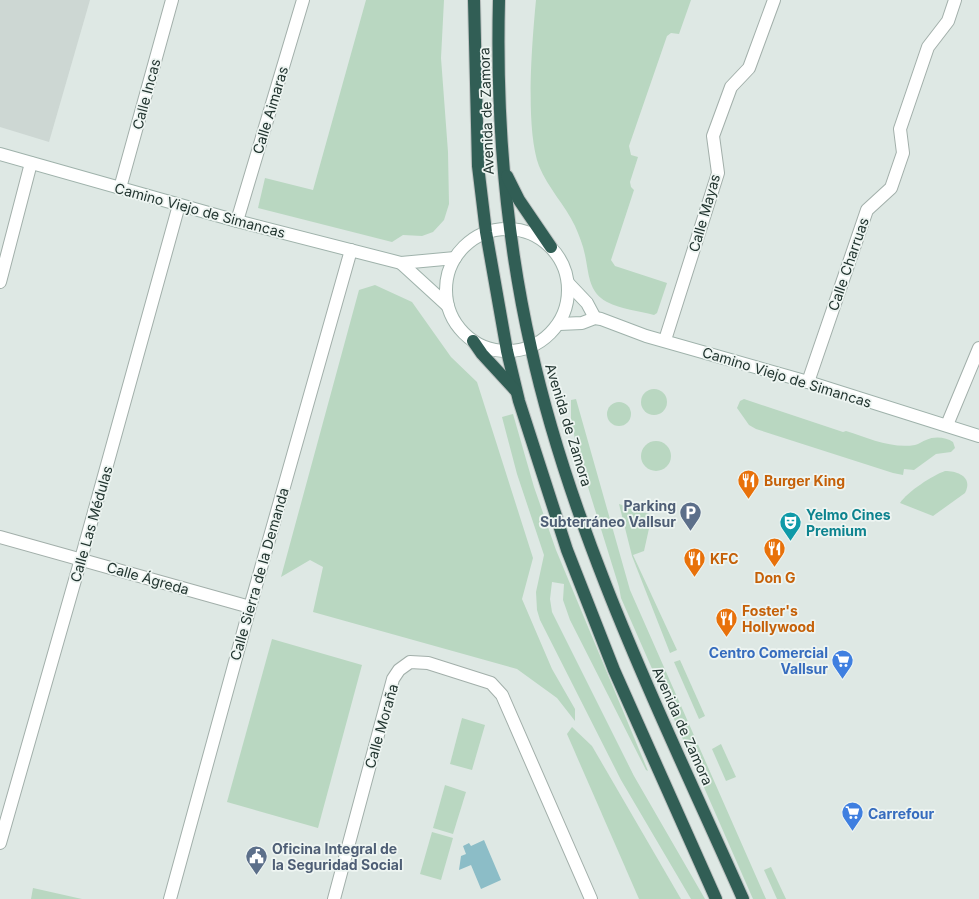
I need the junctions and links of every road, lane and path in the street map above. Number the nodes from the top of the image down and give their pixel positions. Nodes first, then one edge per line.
1 (172, 0) edge
2 (303, 0) edge
3 (474, 0) edge
4 (499, 0) edge
5 (774, 0) edge
6 (955, 0) edge
7 (0, 154) edge
8 (31, 163) junction
9 (503, 167) junction
10 (120, 188) junction
11 (179, 205) junction
12 (237, 221) junction
13 (509, 228) junction
14 (486, 232) junction
15 (551, 247) junction
16 (351, 250) junction
17 (455, 258) junction
18 (401, 263) junction
19 (0, 282) edge
20 (568, 283) junction
21 (448, 306) junction
22 (595, 318) junction
23 (559, 324) junction
24 (665, 340) junction
25 (473, 341) junction
26 (530, 347) junction
27 (979, 348) edge
28 (507, 351) junction
29 (808, 382) junction
30 (516, 392) junction
31 (947, 425) junction
32 (979, 436) edge
33 (0, 537) edge
34 (81, 559) junction
35 (250, 607) junction
36 (0, 843) edge
37 (170, 899) edge
38 (334, 899) edge
39 (591, 899) edge
40 (716, 899) edge
41 (742, 899) edge

1 - 10 street, Calle Incas
2 - 12 street, Calle Aimaras
3 - 14 highway, Avenida de Zamora
4 - 9 highway, Avenida de Zamora
5 - 24 street, Calle Mayas
6 - 29 street, Calle Charruas
7 - 8 street, Camino Viejo de Simancas
8 - 10 street, Camino Viejo de Simancas
8 - 19 street
9 - 13 highway, Avenida de Zamora
9 - 15 highway
10 - 11 street, Camino Viejo de Simancas
11 - 12 street, Camino Viejo de Simancas
11 - 34 street, Calle Las Médulas
12 - 16 street, Camino Viejo de Simancas
13 - 14 street
13 - 15 street
13 - 26 highway, Avenida de Zamora
14 - 17 street
14 - 28 highway, Avenida de Zamora
15 - 20 street
16 - 18 street, Camino Viejo de Simancas
16 - 35 street, Calle Sierra de la Demanda
17 - 18 street, Camino Viejo de Simancas
17 - 21 street
18 - 21 street, Camino Viejo de Simancas
20 - 22 street
20 - 23 street
21 - 25 street
22 - 23 street
22 - 24 street, Camino Viejo de Simancas
23 - 26 street
24 - 29 street, Camino Viejo de Simancas
25 - 28 street
25 - 30 highway
26 - 28 street
26 - 41 highway, Avenida de Zamora
27 - 31 street
28 - 30 highway, Avenida de Zamora
29 - 31 street, Camino Viejo de Simancas
30 - 40 highway, Avenida de Zamora
31 - 32 street, Camino Viejo de Simancas
33 - 34 street, Calle Ágreda
34 - 35 street, Calle Ágreda
34 - 36 street, Calle Las Médulas
35 - 37 street, Calle Sierra de la Demanda
38 - 39 street, Calle Moraña

